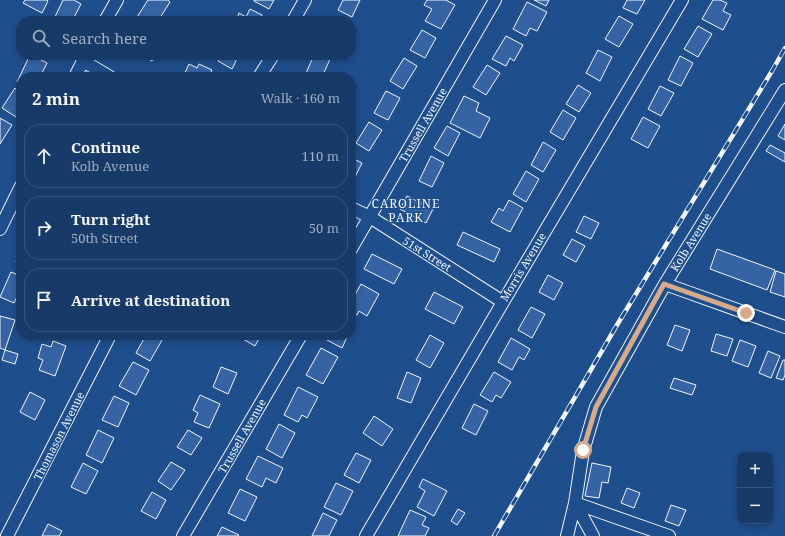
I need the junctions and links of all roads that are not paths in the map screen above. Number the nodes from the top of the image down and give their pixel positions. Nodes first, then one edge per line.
1 (117, 0) edge
2 (305, 0) edge
3 (495, 0) edge
4 (682, 0) edge
5 (108, 16) edge
6 (296, 16) edge
7 (83, 60) edge
8 (87, 60) edge
9 (270, 60) edge
10 (77, 72) edge
11 (103, 72) edge
12 (262, 72) edge
13 (785, 90) edge
14 (16, 196) edge
15 (356, 210) edge
16 (370, 217) junction
17 (0, 229) edge
18 (356, 241) edge
19 (664, 284) junction
20 (503, 302) junction
21 (785, 327) edge
22 (107, 340) edge
23 (298, 340) edge
24 (574, 503) junction
25 (7, 536) edge
26 (183, 536) edge
27 (366, 536) edge
28 (567, 536) edge
29 (593, 536) edge
30 (669, 536) edge

1 - 5 street
2 - 6 street
3 - 16 street, Trussell Avenue
4 - 20 street, Morris Avenue
7 - 10 street
8 - 11 street
9 - 12 street
13 - 19 street, Kolb Avenue
14 - 17 street
15 - 16 street, 51st Street
16 - 18 street, Trussell Avenue
16 - 20 street, 51st Street
19 - 21 street
19 - 24 street, Kolb Avenue
20 - 27 street, Morris Avenue
22 - 25 street, Thomason Avenue
23 - 26 street, Trussell Avenue
24 - 28 street, Kolb Avenue
24 - 29 street
24 - 30 street

